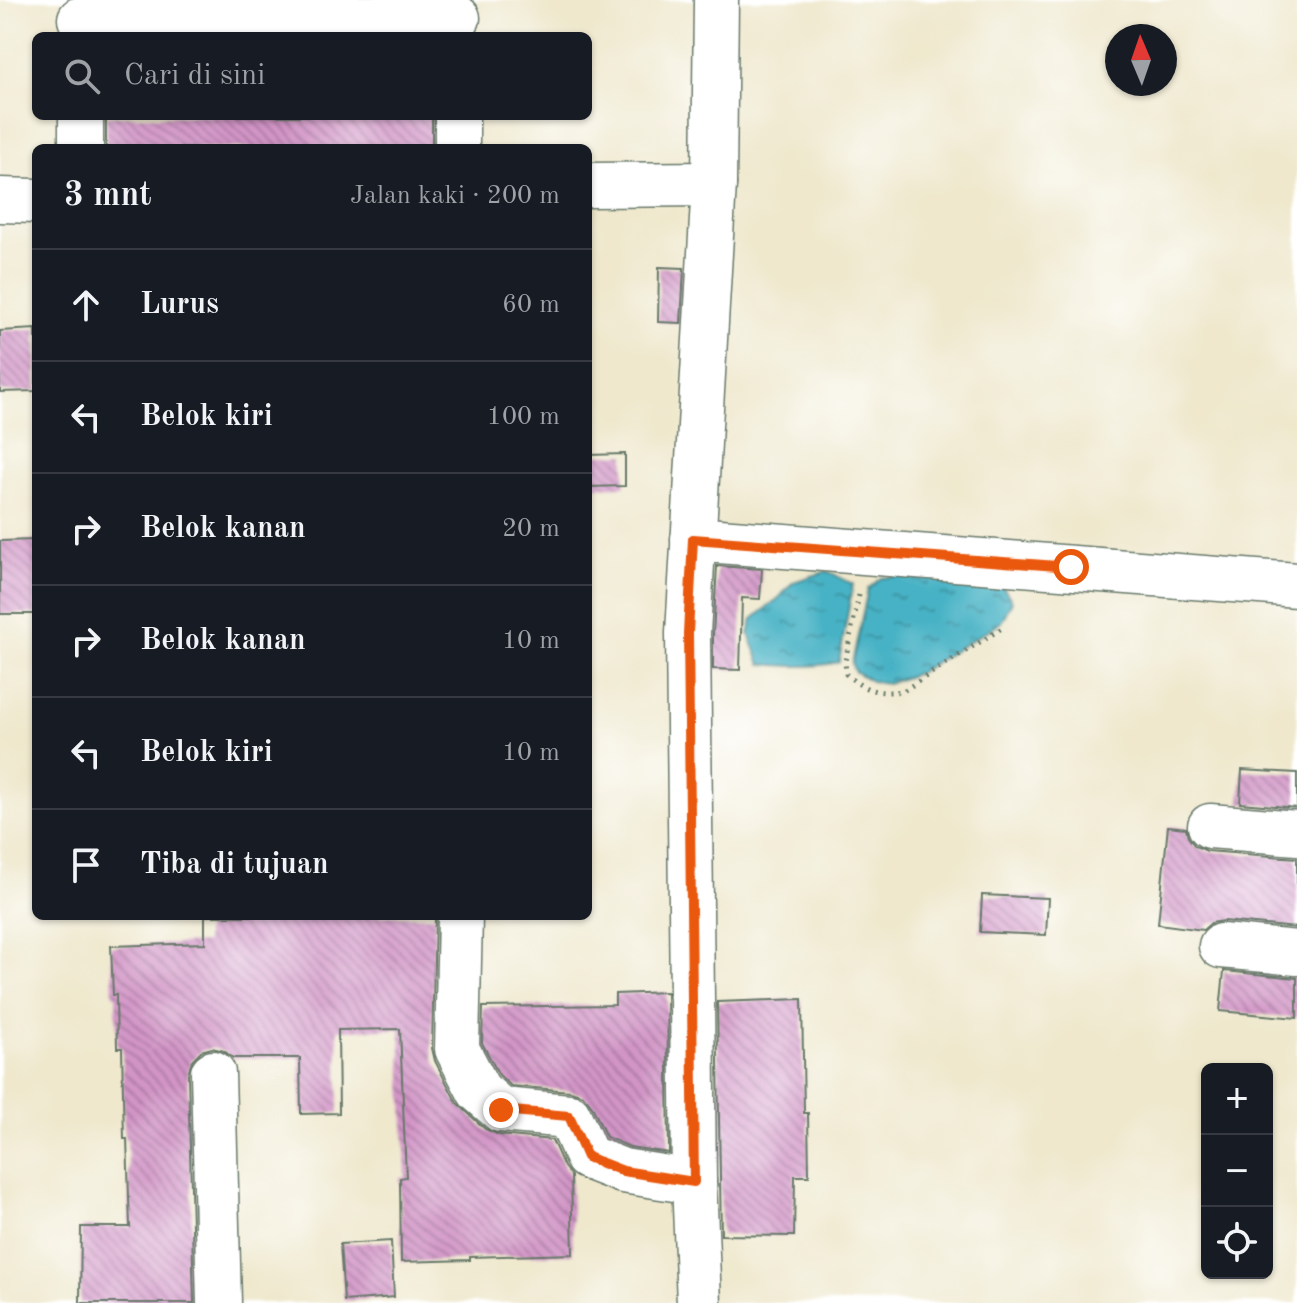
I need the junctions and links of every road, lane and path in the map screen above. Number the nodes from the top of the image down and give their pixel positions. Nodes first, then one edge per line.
1 (716, 0) edge
2 (81, 18) edge
3 (458, 18) edge
4 (81, 120) edge
5 (457, 120) edge
6 (81, 144) edge
7 (457, 144) edge
8 (714, 184) junction
9 (592, 185) edge
10 (0, 200) edge
11 (32, 201) edge
12 (693, 539) junction
13 (869, 551) junction
14 (1297, 585) edge
15 (1005, 626) dead end
16 (1210, 826) dead end
17 (1297, 833) edge
18 (460, 920) edge
19 (1221, 946) dead end
20 (1297, 953) edge
21 (213, 1073) dead end
22 (694, 1182) junction
23 (219, 1303) edge
24 (699, 1303) edge

1 - 8 street
2 - 3 street
4 - 6 street
5 - 7 street
8 - 9 street
8 - 12 street
10 - 11 street
12 - 13 street
12 - 22 street
13 - 14 street
13 - 15 path
16 - 17 street
18 - 22 street
19 - 20 street
21 - 23 street
22 - 24 street

